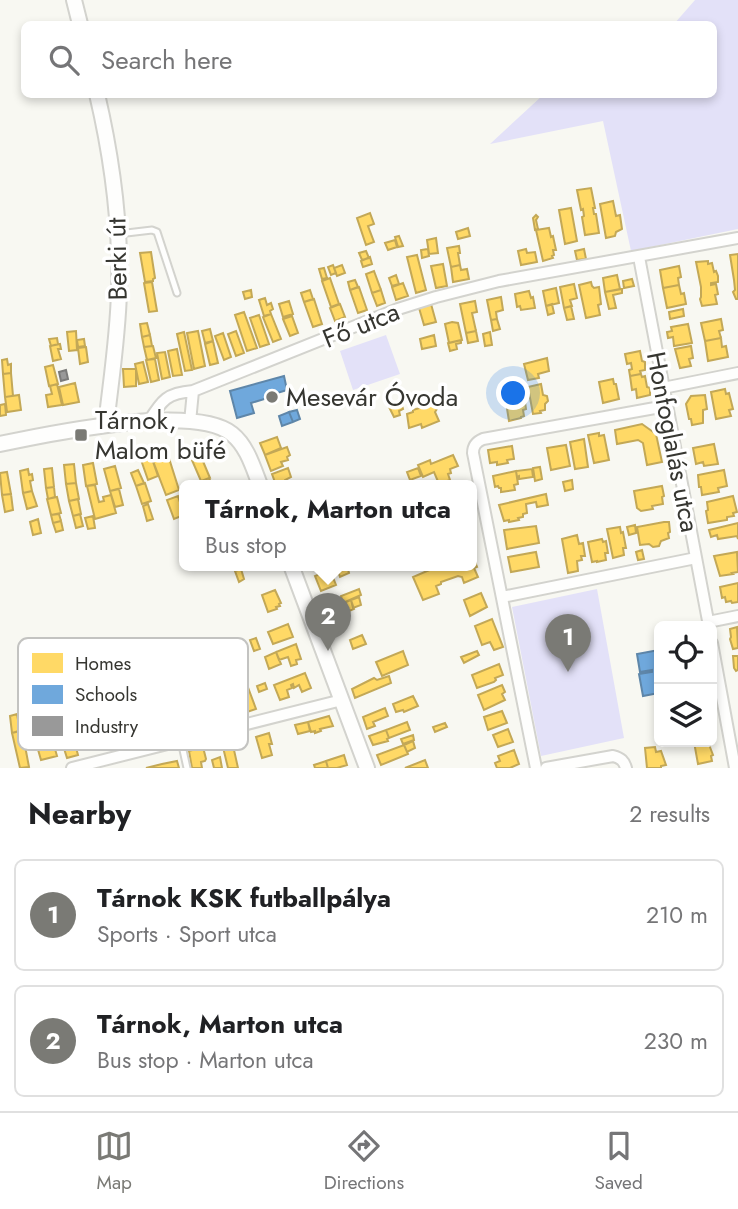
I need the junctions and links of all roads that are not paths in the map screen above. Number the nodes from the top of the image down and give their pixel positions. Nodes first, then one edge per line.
1 (74, 0) edge
2 (79, 21) edge
3 (98, 98) edge
4 (118, 234) junction
5 (738, 238) edge
6 (639, 257) junction
7 (177, 293) dead end
8 (738, 373) edge
9 (663, 387) junction
10 (192, 391) junction
11 (666, 406) junction
12 (149, 421) junction
13 (190, 422) junction
14 (106, 425) junction
15 (0, 444) edge
16 (258, 480) edge
17 (696, 558) junction
18 (293, 571) edge
19 (502, 597) junction
20 (738, 616) edge
21 (707, 621) edge
22 (717, 622) edge
23 (717, 670) edge
24 (342, 700) junction
25 (248, 724) edge
26 (145, 750) edge
27 (183, 750) edge
28 (72, 768) edge
29 (187, 768) edge
30 (367, 768) edge
31 (536, 768) edge
32 (546, 768) edge
33 (626, 768) edge
34 (735, 768) edge

1 - 2 street
3 - 4 street, Berki út
4 - 7 lane
4 - 14 street, Berki út
5 - 6 street, Fő utca
6 - 9 street, Honfoglalás utca
6 - 10 street, Fő utca
8 - 9 street
9 - 11 street, Honfoglalás utca
10 - 12 street, Fő utca
10 - 13 street
11 - 17 street, Honfoglalás utca
11 - 19 street
12 - 13 street
12 - 14 street
13 - 16 street
14 - 15 street
17 - 19 street
17 - 21 street, Honfoglalás utca
18 - 24 street
19 - 31 street
20 - 22 street
23 - 34 street
24 - 25 street
24 - 30 street
26 - 28 street
27 - 29 lane
32 - 33 street

